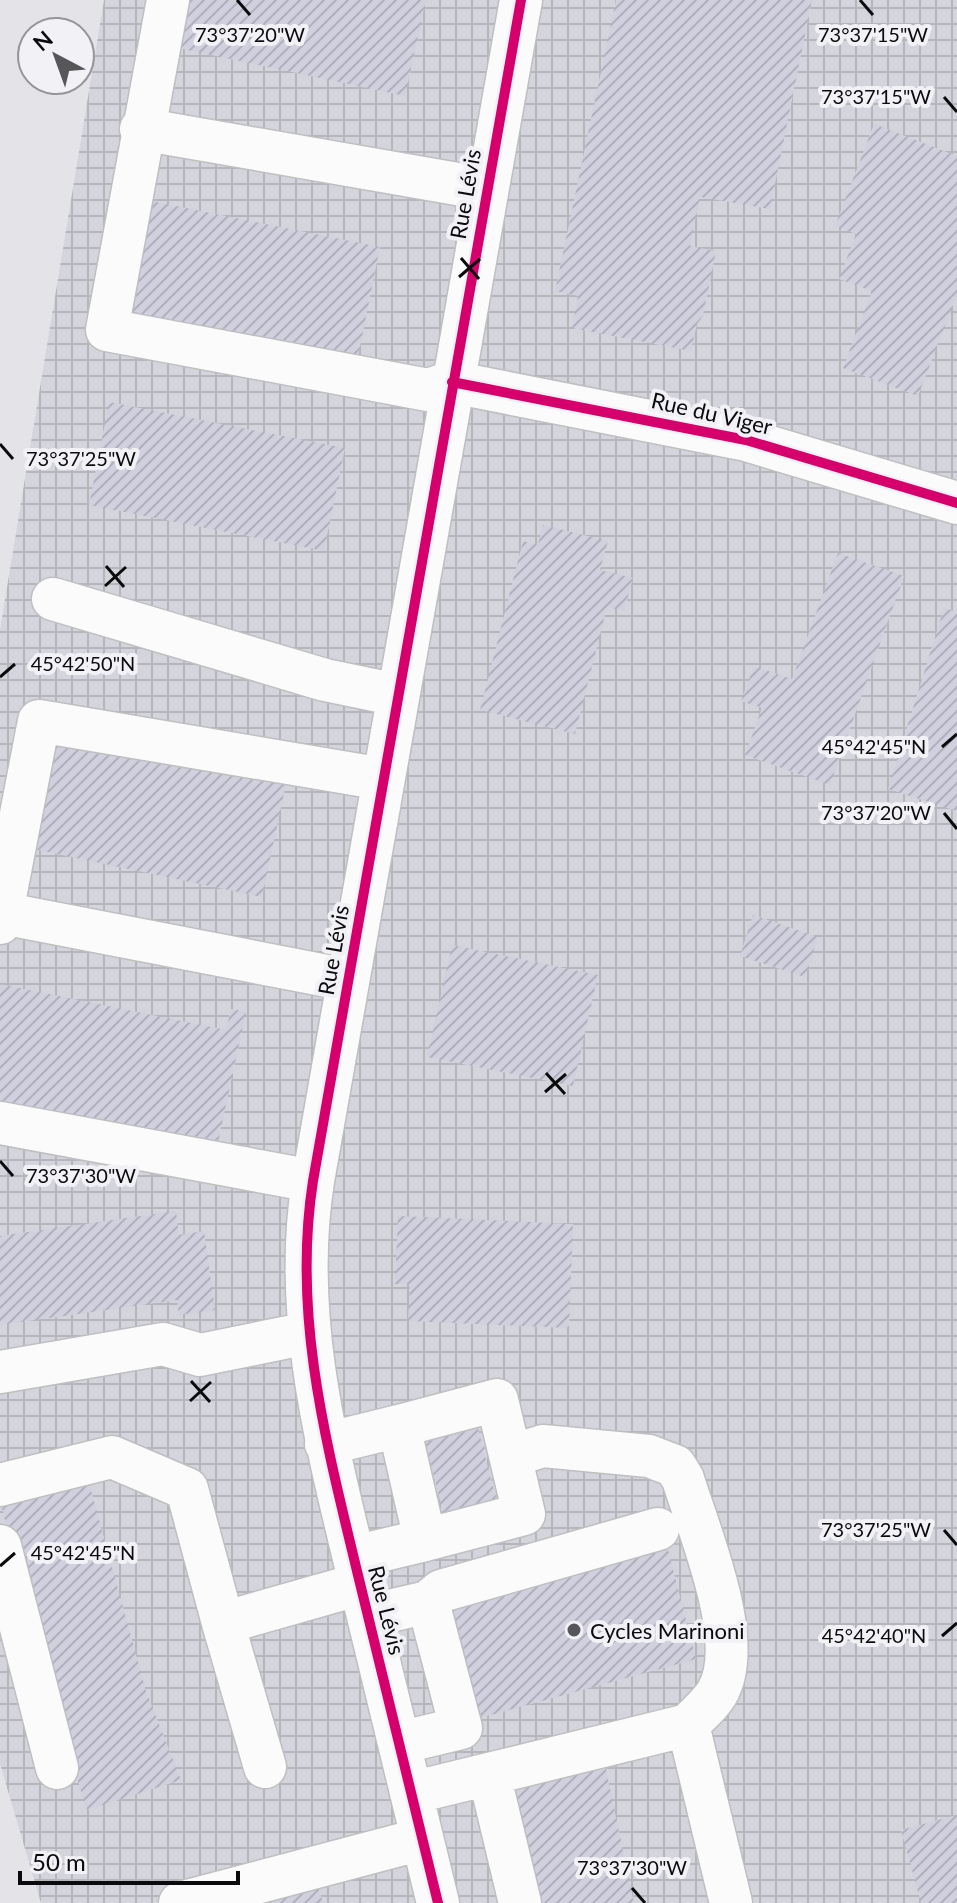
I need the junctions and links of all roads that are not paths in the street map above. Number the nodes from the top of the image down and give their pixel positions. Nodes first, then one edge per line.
1 (168, 0) edge
2 (521, 0) edge
3 (141, 129) junction
4 (486, 189) junction
5 (452, 382) junction
6 (957, 503) edge
7 (53, 599) dead end
8 (398, 695) junction
9 (383, 779) junction
10 (1, 918) edge
11 (348, 980) junction
12 (0, 1123) edge
13 (313, 1181) junction
14 (308, 1333) junction
15 (0, 1372) edge
16 (399, 1426) junction
17 (326, 1444) junction
18 (511, 1456) junction
19 (0, 1485) edge
20 (658, 1529) dead end
21 (425, 1540) junction
22 (0, 1546) edge
23 (361, 1586) junction
24 (428, 1602) junction
25 (223, 1623) junction
26 (688, 1725) junction
27 (399, 1743) junction
28 (265, 1767) dead end
29 (57, 1768) dead end
30 (489, 1774) junction
31 (411, 1793) junction
32 (422, 1839) junction
33 (180, 1903) edge
34 (438, 1903) edge
35 (520, 1903) edge
36 (731, 1903) edge

1 - 3 street
2 - 4 street, Rue Lévis
3 - 4 street
3 - 5 street, Rue du Viger
4 - 5 street, Rue Lévis
5 - 6 street, Rue du Viger
5 - 8 street, Rue Lévis
7 - 8 street
8 - 9 street, Rue Lévis
9 - 10 street
9 - 11 street, Rue Lévis
10 - 11 street
11 - 13 street, Rue Lévis
12 - 13 street
13 - 14 street, Rue Lévis
14 - 15 street
14 - 17 street, Rue Lévis
16 - 17 street
16 - 18 street
16 - 21 street
17 - 23 street, Rue Lévis
18 - 21 street
18 - 26 street
19 - 25 street
20 - 24 street
21 - 23 street
22 - 29 street
23 - 24 street
23 - 25 street
23 - 27 street, Rue Lévis
24 - 27 street
25 - 28 street
26 - 30 street
26 - 36 street
27 - 31 street, Rue Lévis
30 - 31 street
30 - 35 street
31 - 32 street, Rue Lévis
32 - 33 street
32 - 34 street, Rue Lévis

